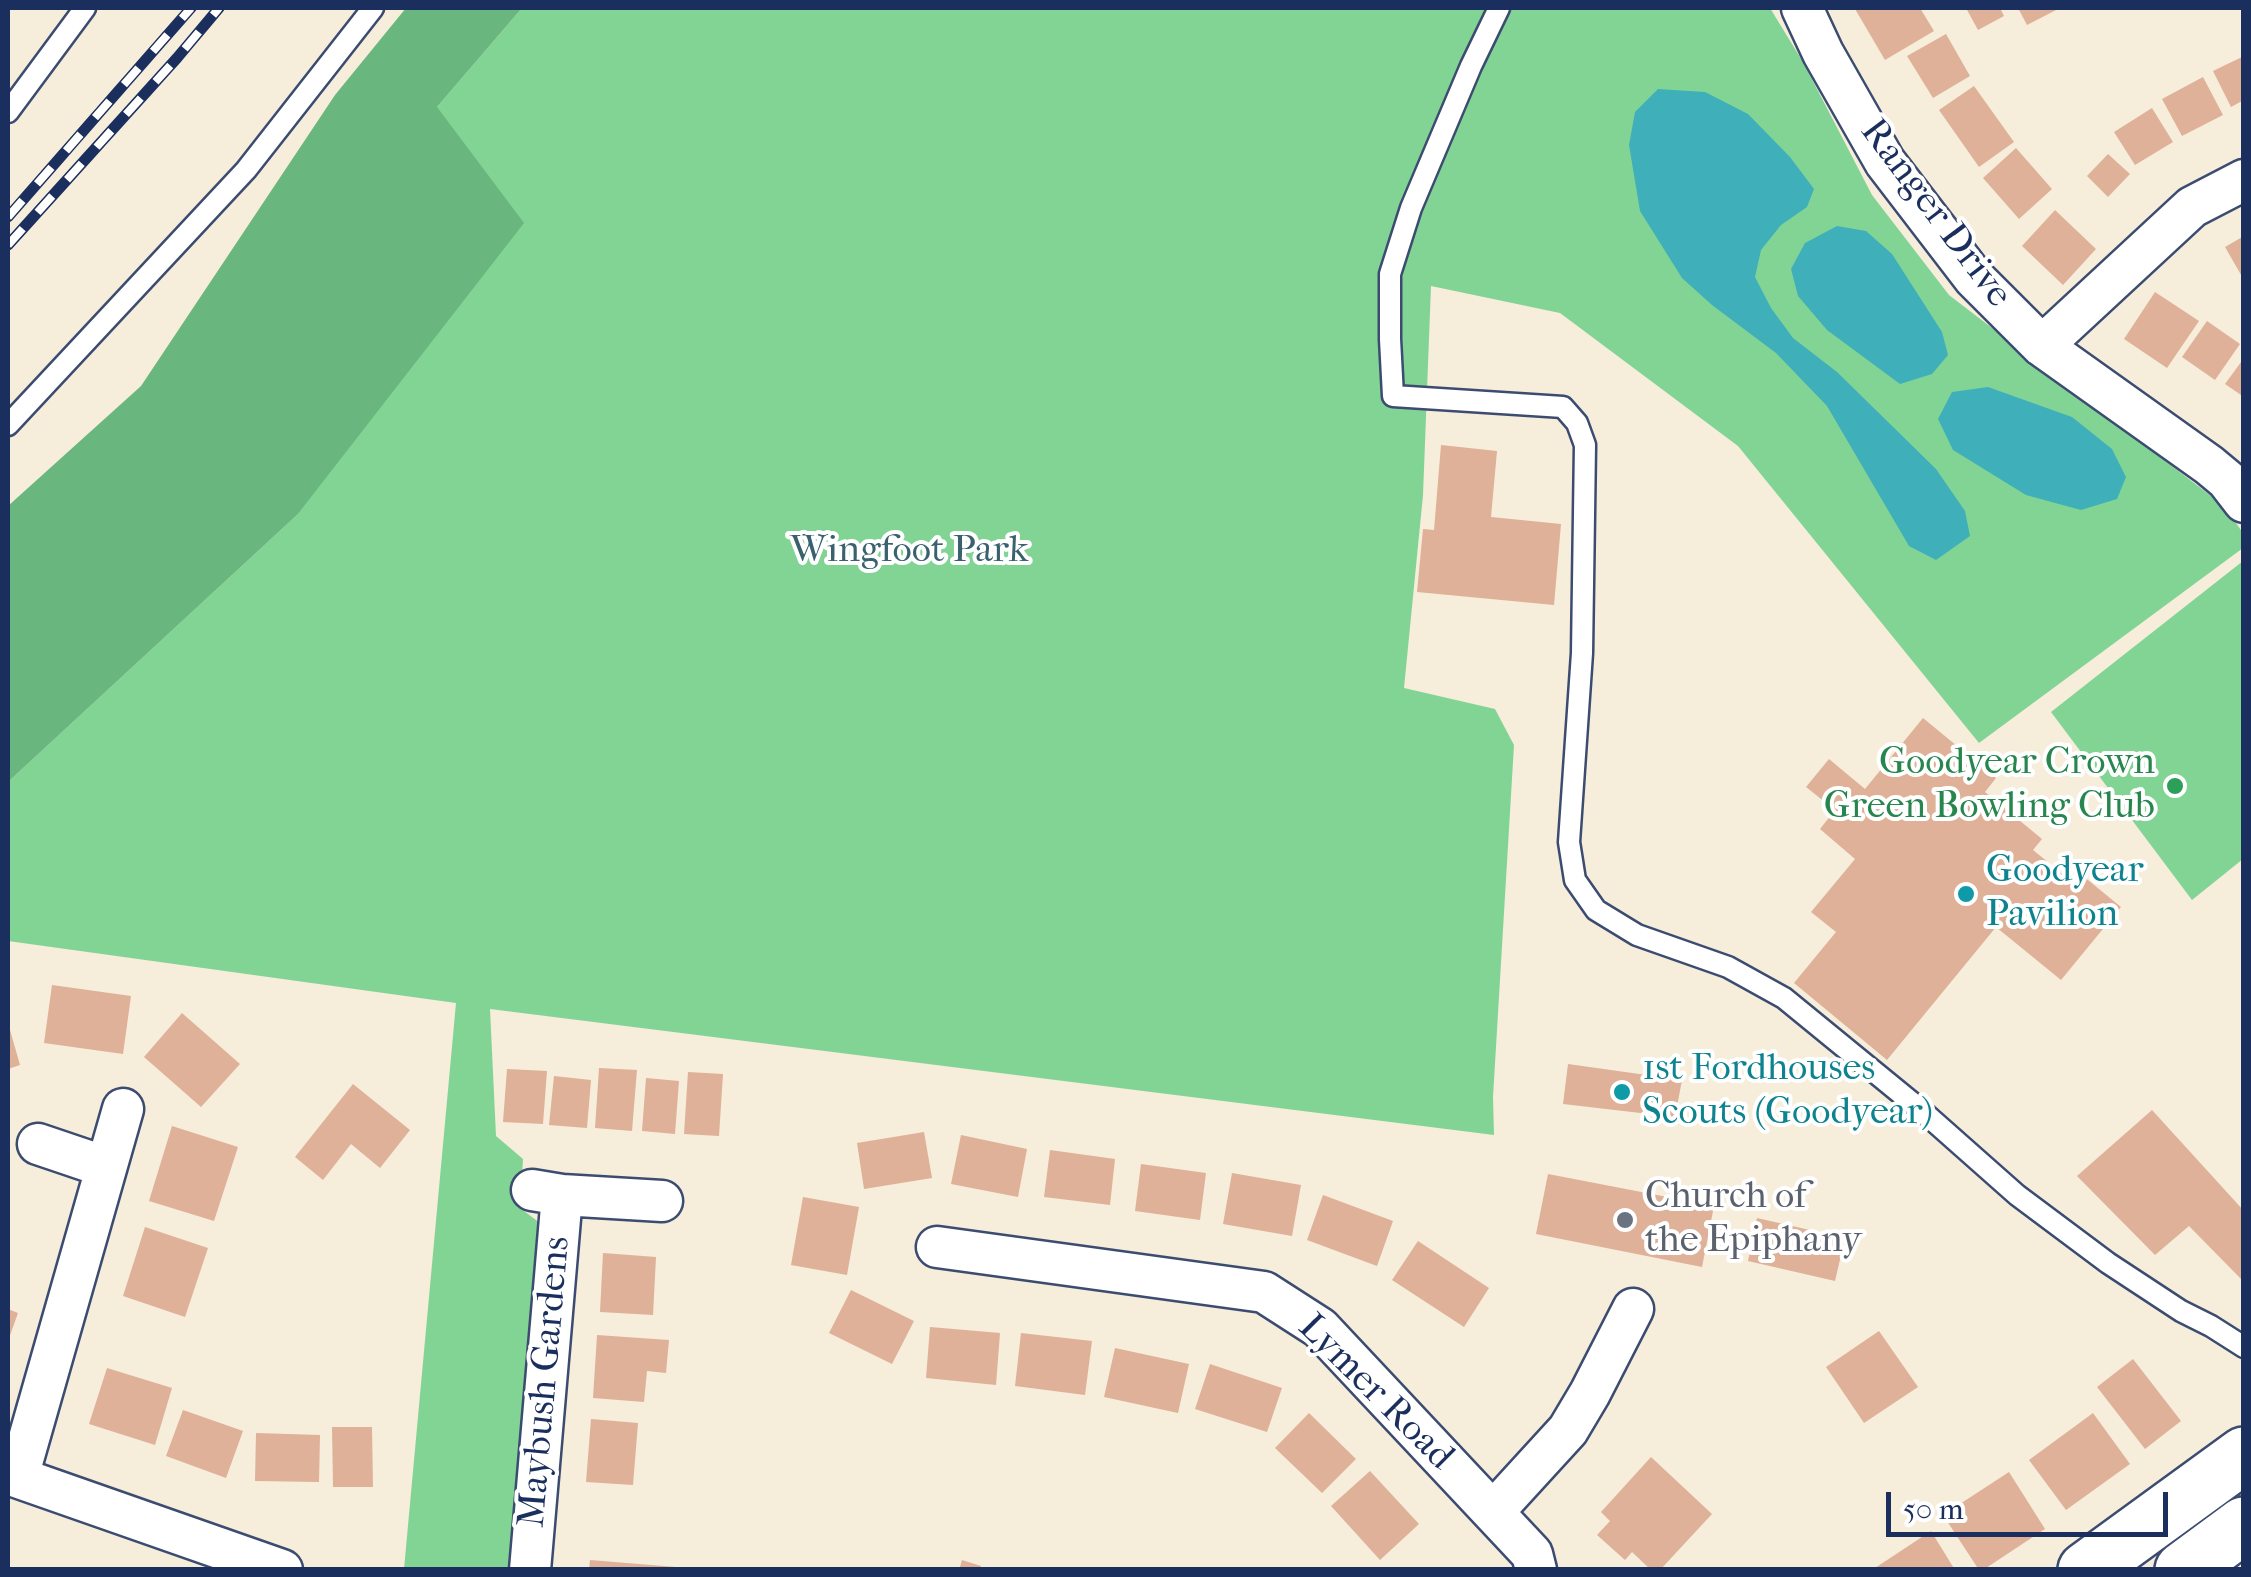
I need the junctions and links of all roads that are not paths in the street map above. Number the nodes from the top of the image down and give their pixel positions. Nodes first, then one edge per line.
1 (85, 8) edge
2 (373, 8) edge
3 (1499, 8) edge
4 (1802, 8) edge
5 (8, 112) edge
6 (2244, 180) edge
7 (2042, 346) junction
8 (8, 425) edge
9 (2244, 502) edge
10 (123, 1109) dead end
11 (38, 1144) dead end
12 (106, 1167) junction
13 (662, 1201) dead end
14 (937, 1247) dead end
15 (1634, 1309) dead end
16 (2244, 1347) edge
17 (2244, 1455) edge
18 (12, 1475) edge
19 (1492, 1512) junction
20 (2244, 1525) edge
21 (282, 1570) edge
22 (530, 1570) edge
23 (1536, 1570) edge
24 (2086, 1570) edge
25 (2182, 1570) edge

1 - 5 lane
2 - 8 lane
3 - 16 lane
4 - 7 street, Ranger Drive
6 - 7 street
7 - 9 street, Ranger Drive
10 - 12 street
11 - 12 street
12 - 18 street
13 - 22 street, Maybush Gardens
14 - 19 street, Lymer Road
15 - 19 street
17 - 24 highway
18 - 21 street
19 - 23 street, Lymer Road
20 - 25 highway

